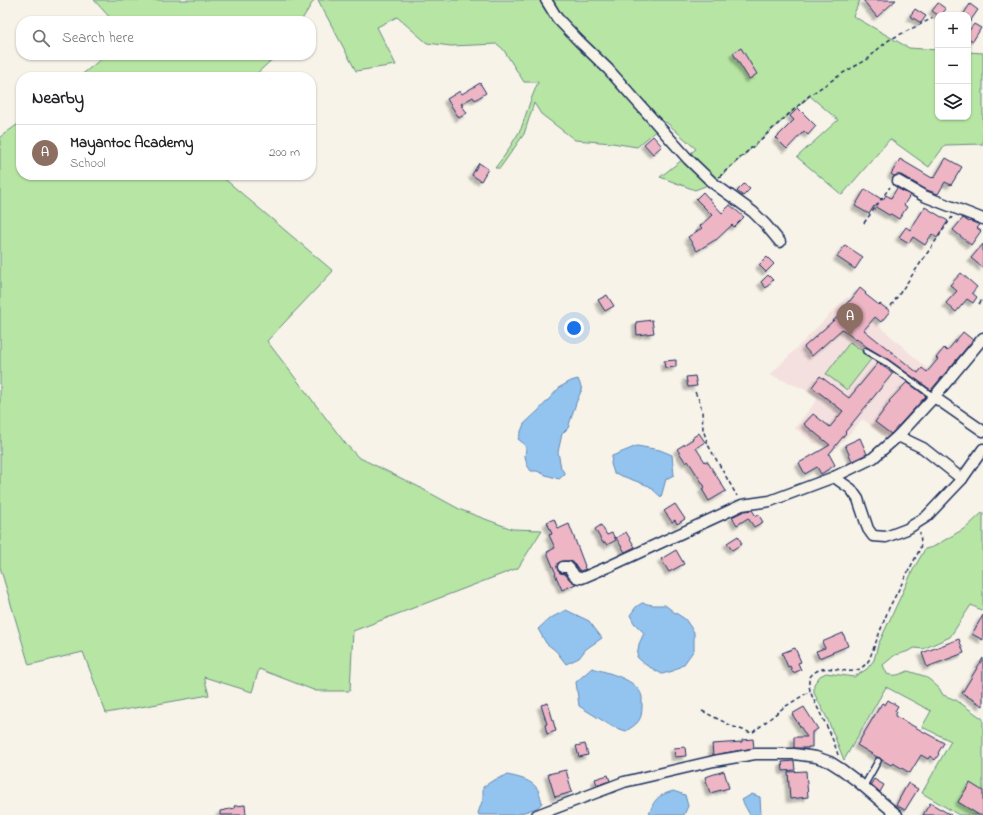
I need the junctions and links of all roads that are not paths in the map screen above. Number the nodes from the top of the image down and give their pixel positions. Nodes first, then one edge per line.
1 (546, 0) edge
2 (898, 181) road end
3 (983, 219) edge
4 (780, 242) dead end
5 (983, 338) edge
6 (866, 351) dead end
7 (934, 397) junction
8 (983, 431) edge
9 (898, 436) junction
10 (983, 449) edge
11 (834, 477) junction
12 (962, 479) junction
13 (563, 567) dead end
14 (878, 762) dead end
15 (864, 786) junction
16 (537, 815) edge
17 (896, 815) edge

1 - 4 street
2 - 3 street
5 - 7 street
6 - 7 lane
7 - 8 street
7 - 9 street
9 - 11 street
9 - 12 street
10 - 12 street
11 - 12 street
11 - 13 street
14 - 15 lane
15 - 16 street
15 - 17 street

